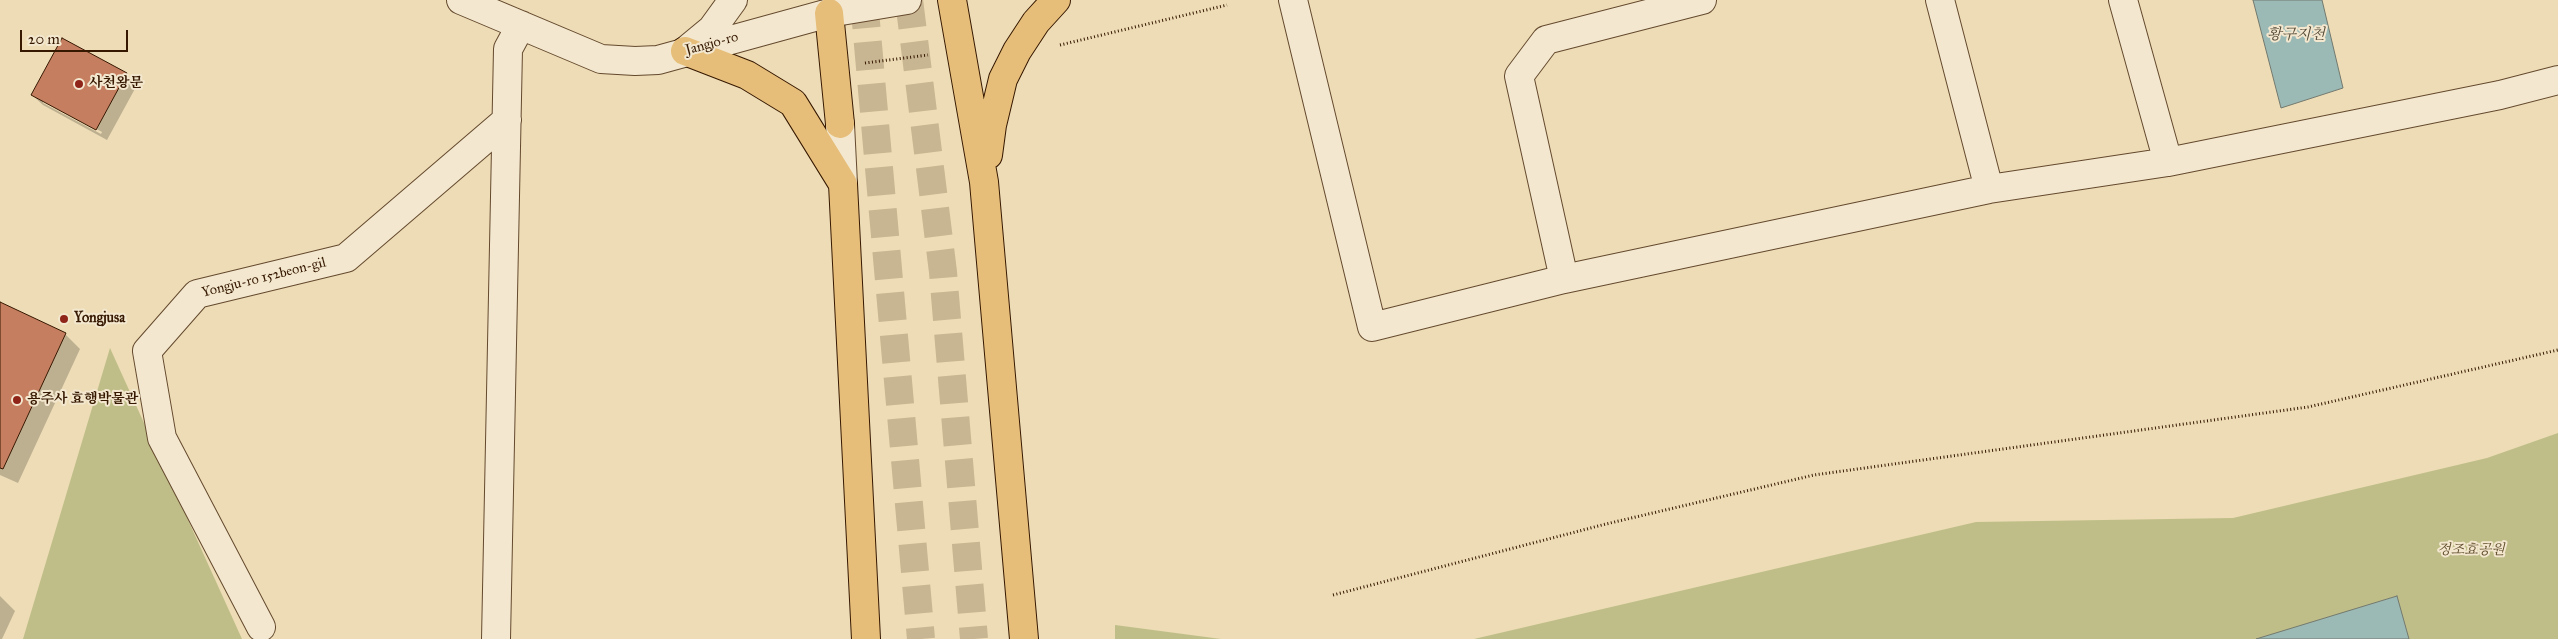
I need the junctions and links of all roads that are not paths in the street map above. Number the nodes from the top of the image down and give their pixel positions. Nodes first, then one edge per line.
1 (461, 0) edge
2 (733, 0) edge
3 (907, 0) edge
4 (952, 0) edge
5 (1056, 0) edge
6 (1293, 0) edge
7 (1702, 0) edge
8 (1940, 0) edge
9 (2123, 0) edge
10 (827, 6) edge
11 (521, 25) junction
12 (685, 51) junction
13 (2558, 80) edge
14 (508, 120) junction
15 (840, 124) joint
16 (2168, 162) junction
17 (984, 182) junction
18 (843, 184) junction
19 (1989, 189) junction
20 (1564, 279) junction
21 (262, 627) dead end
22 (496, 639) edge
23 (866, 639) edge
24 (1024, 639) edge

1 - 11 street, Jangjo-ro
2 - 12 street
3 - 10 street, Jangjo-ro
4 - 17 main road
5 - 17 main road
6 - 20 street
7 - 20 street
8 - 19 street
9 - 16 street
10 - 12 street, Jangjo-ro
10 - 15 main road
11 - 12 street, Jangjo-ro
11 - 14 street
12 - 18 main road
13 - 16 street
14 - 21 street, Yongju-ro 152beon-gil
14 - 22 street
15 - 18 street
16 - 19 street
17 - 24 main road
18 - 23 main road
19 - 20 street

